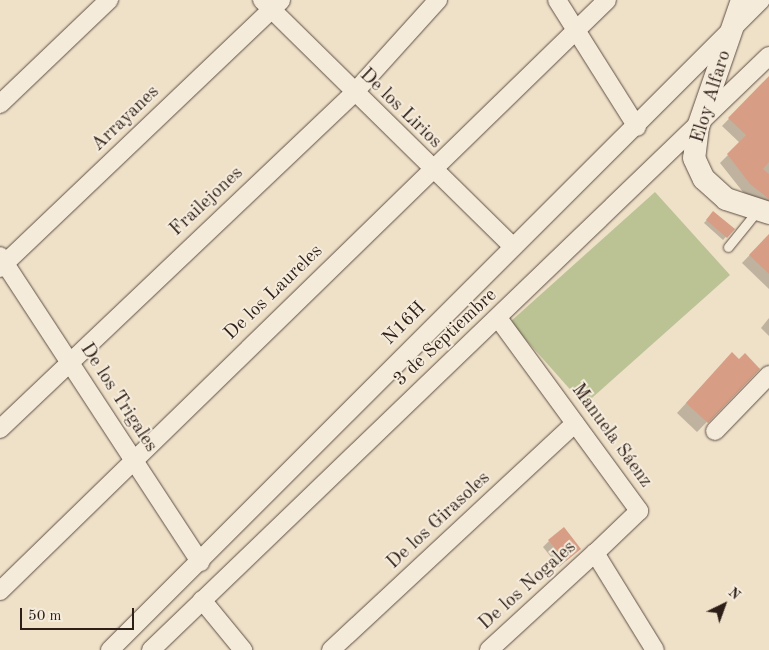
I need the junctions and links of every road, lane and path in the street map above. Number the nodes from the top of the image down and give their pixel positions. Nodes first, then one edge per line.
1 (109, 0) edge
2 (438, 0) edge
3 (557, 0) edge
4 (607, 0) edge
5 (742, 0) edge
6 (761, 0) edge
7 (271, 4) edge
8 (578, 27) junction
9 (732, 29) junction
10 (769, 56) edge
11 (353, 94) junction
12 (0, 104) edge
13 (637, 127) junction
14 (698, 127) junction
15 (432, 170) junction
16 (764, 211) edge
17 (512, 246) junction
18 (728, 247) dead end
19 (2, 262) edge
20 (498, 318) junction
21 (69, 361) junction
22 (769, 375) edge
23 (575, 423) junction
24 (0, 429) edge
25 (715, 432) dead end
26 (132, 460) junction
27 (595, 553) junction
28 (200, 562) junction
29 (0, 591) edge
30 (202, 600) junction
31 (110, 650) edge
32 (151, 650) edge
33 (243, 650) edge
34 (332, 650) edge
35 (489, 650) edge
36 (655, 650) edge

1 - 12 street
2 - 11 street, Frailejones
3 - 8 street
4 - 8 street, De los Laureles
5 - 9 street, Eloy Alfaro
6 - 9 street, N16H
7 - 11 street, De los Lirios
7 - 19 street, Arrayanes
8 - 13 street
8 - 15 street, De los Laureles
9 - 13 street, N16H
9 - 14 street, Eloy Alfaro
10 - 14 street, 3 de Septiembre
11 - 15 street, De los Lirios
11 - 21 street, Frailejones
13 - 17 street, N16H
14 - 16 street, Eloy Alfaro
14 - 20 street, 3 de Septiembre
15 - 17 street, De los Lirios
15 - 26 street, De los Laureles
16 - 18 lane
17 - 28 street, N16H
19 - 21 street, De los Trigales
20 - 23 street, Manuela Sáenz
20 - 30 street, 3 de Septiembre
21 - 24 street, Frailejones
21 - 26 street, De los Trigales
22 - 25 street
23 - 27 street, Manuela Sáenz
23 - 34 street, De los Girasoles
26 - 28 street, De los Trigales
26 - 29 street, De los Laureles
27 - 35 street, De los Nogales
27 - 36 street
28 - 31 street, N16H
30 - 32 street, 3 de Septiembre
30 - 33 street

